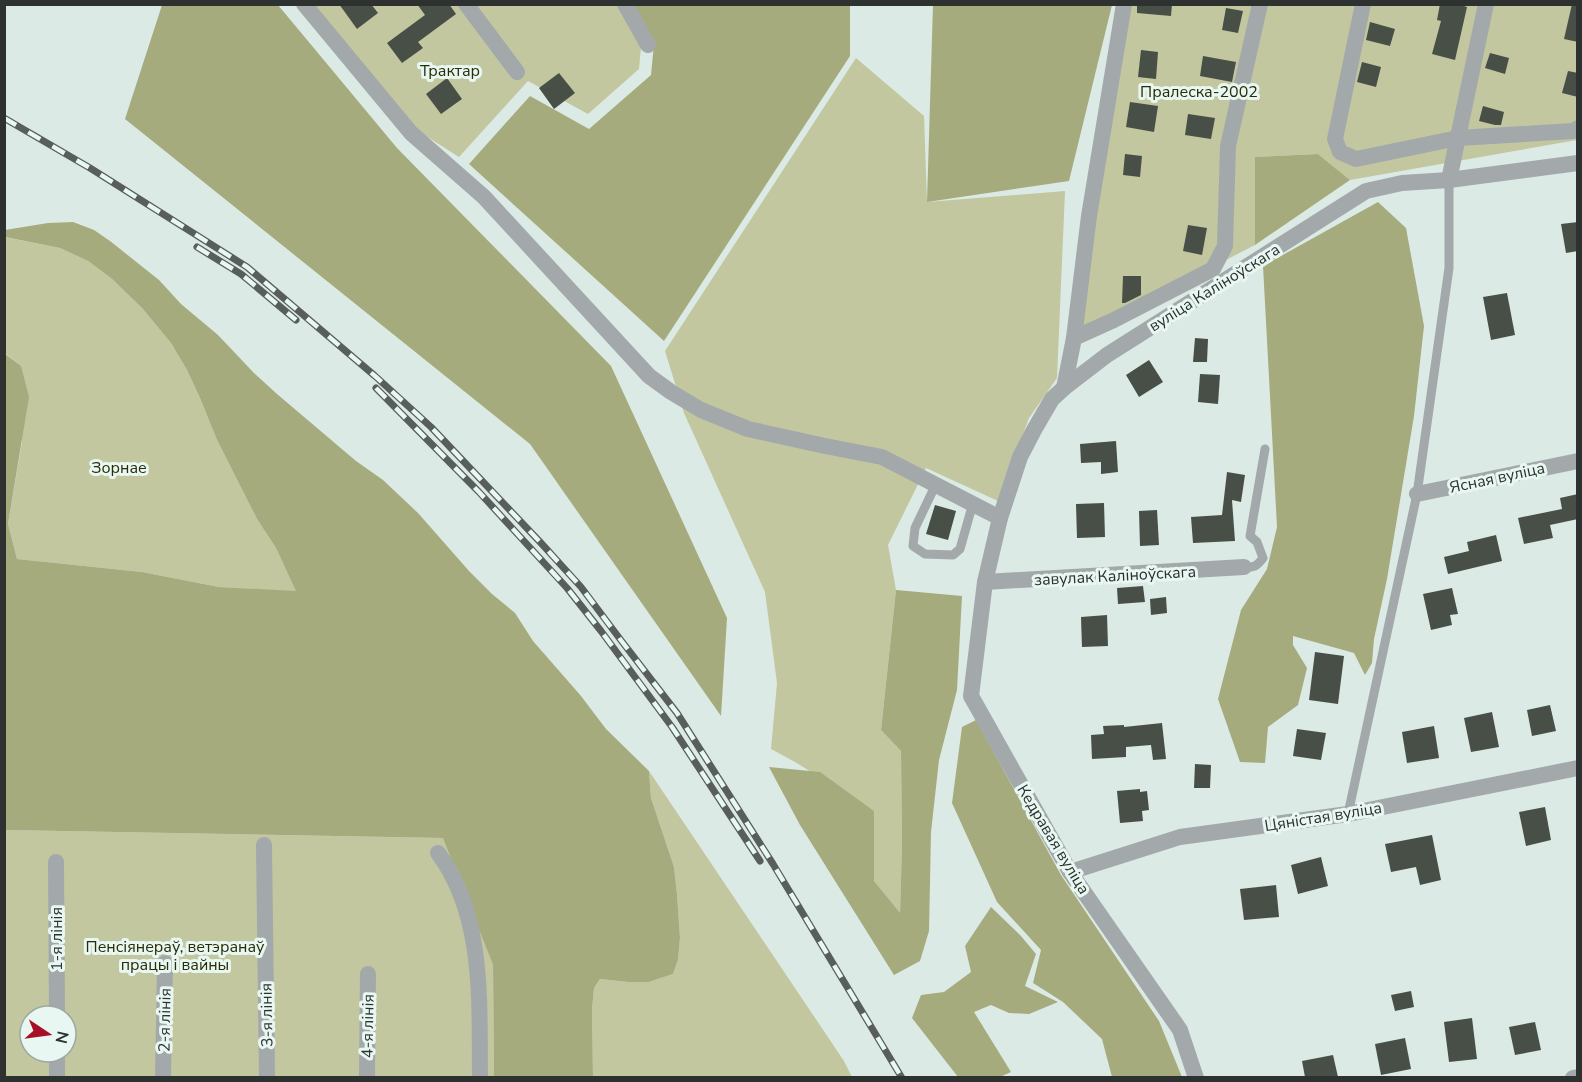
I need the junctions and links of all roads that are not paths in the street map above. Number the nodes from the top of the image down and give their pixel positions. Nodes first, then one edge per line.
1 (304, 4) edge
2 (466, 4) edge
3 (625, 4) edge
4 (1124, 4) edge
5 (1260, 4) edge
6 (1363, 4) edge
7 (1486, 4) edge
8 (648, 45) dead end
9 (517, 72) dead end
10 (1578, 128) edge
11 (1458, 138) junction
12 (1578, 163) edge
13 (1449, 180) junction
14 (1074, 338) junction
15 (1064, 388) junction
16 (1265, 449) dead end
17 (1578, 461) edge
18 (936, 484) junction
19 (1417, 494) junction
20 (973, 503) junction
21 (1000, 518) junction
22 (1244, 567) joint
23 (985, 582) junction
24 (1578, 768) edge
25 (1348, 814) junction
26 (264, 845) dead end
27 (438, 853) dead end
28 (56, 862) dead end
29 (1070, 872) junction
30 (165, 963) dead end
31 (368, 974) dead end
32 (57, 1004) edge
33 (163, 1077) edge
34 (267, 1077) edge
35 (367, 1077) edge
36 (480, 1077) edge
37 (1196, 1077) edge
38 (1573, 1077) edge
39 (1578, 1077) edge

1 - 18 street
2 - 9 street
3 - 8 street
4 - 14 street
5 - 14 street
6 - 11 street
7 - 11 street
10 - 11 street
11 - 13 street
12 - 13 street, вуліца Каліноўскага
13 - 15 street, вуліца Каліноўскага
13 - 19 lane
14 - 15 street
15 - 21 street, вуліца Каліноўскага
16 - 22 lane
17 - 19 street, Ясная вуліца
18 - 20 street
18 - 20 lane
19 - 25 lane
20 - 21 street
21 - 23 street, вуліца Каліноўскага
22 - 23 street, завулак Каліноўскага
23 - 29 street, Кедравая вуліца
24 - 25 street, Цяністая вуліца
25 - 29 street, Цяністая вуліца
26 - 34 street, 3-я лінія
27 - 36 street
28 - 32 street, 1-я лінія
29 - 37 street, Кедравая вуліца
30 - 33 street, 2-я лінія
31 - 35 street, 4-я лінія
38 - 39 street

